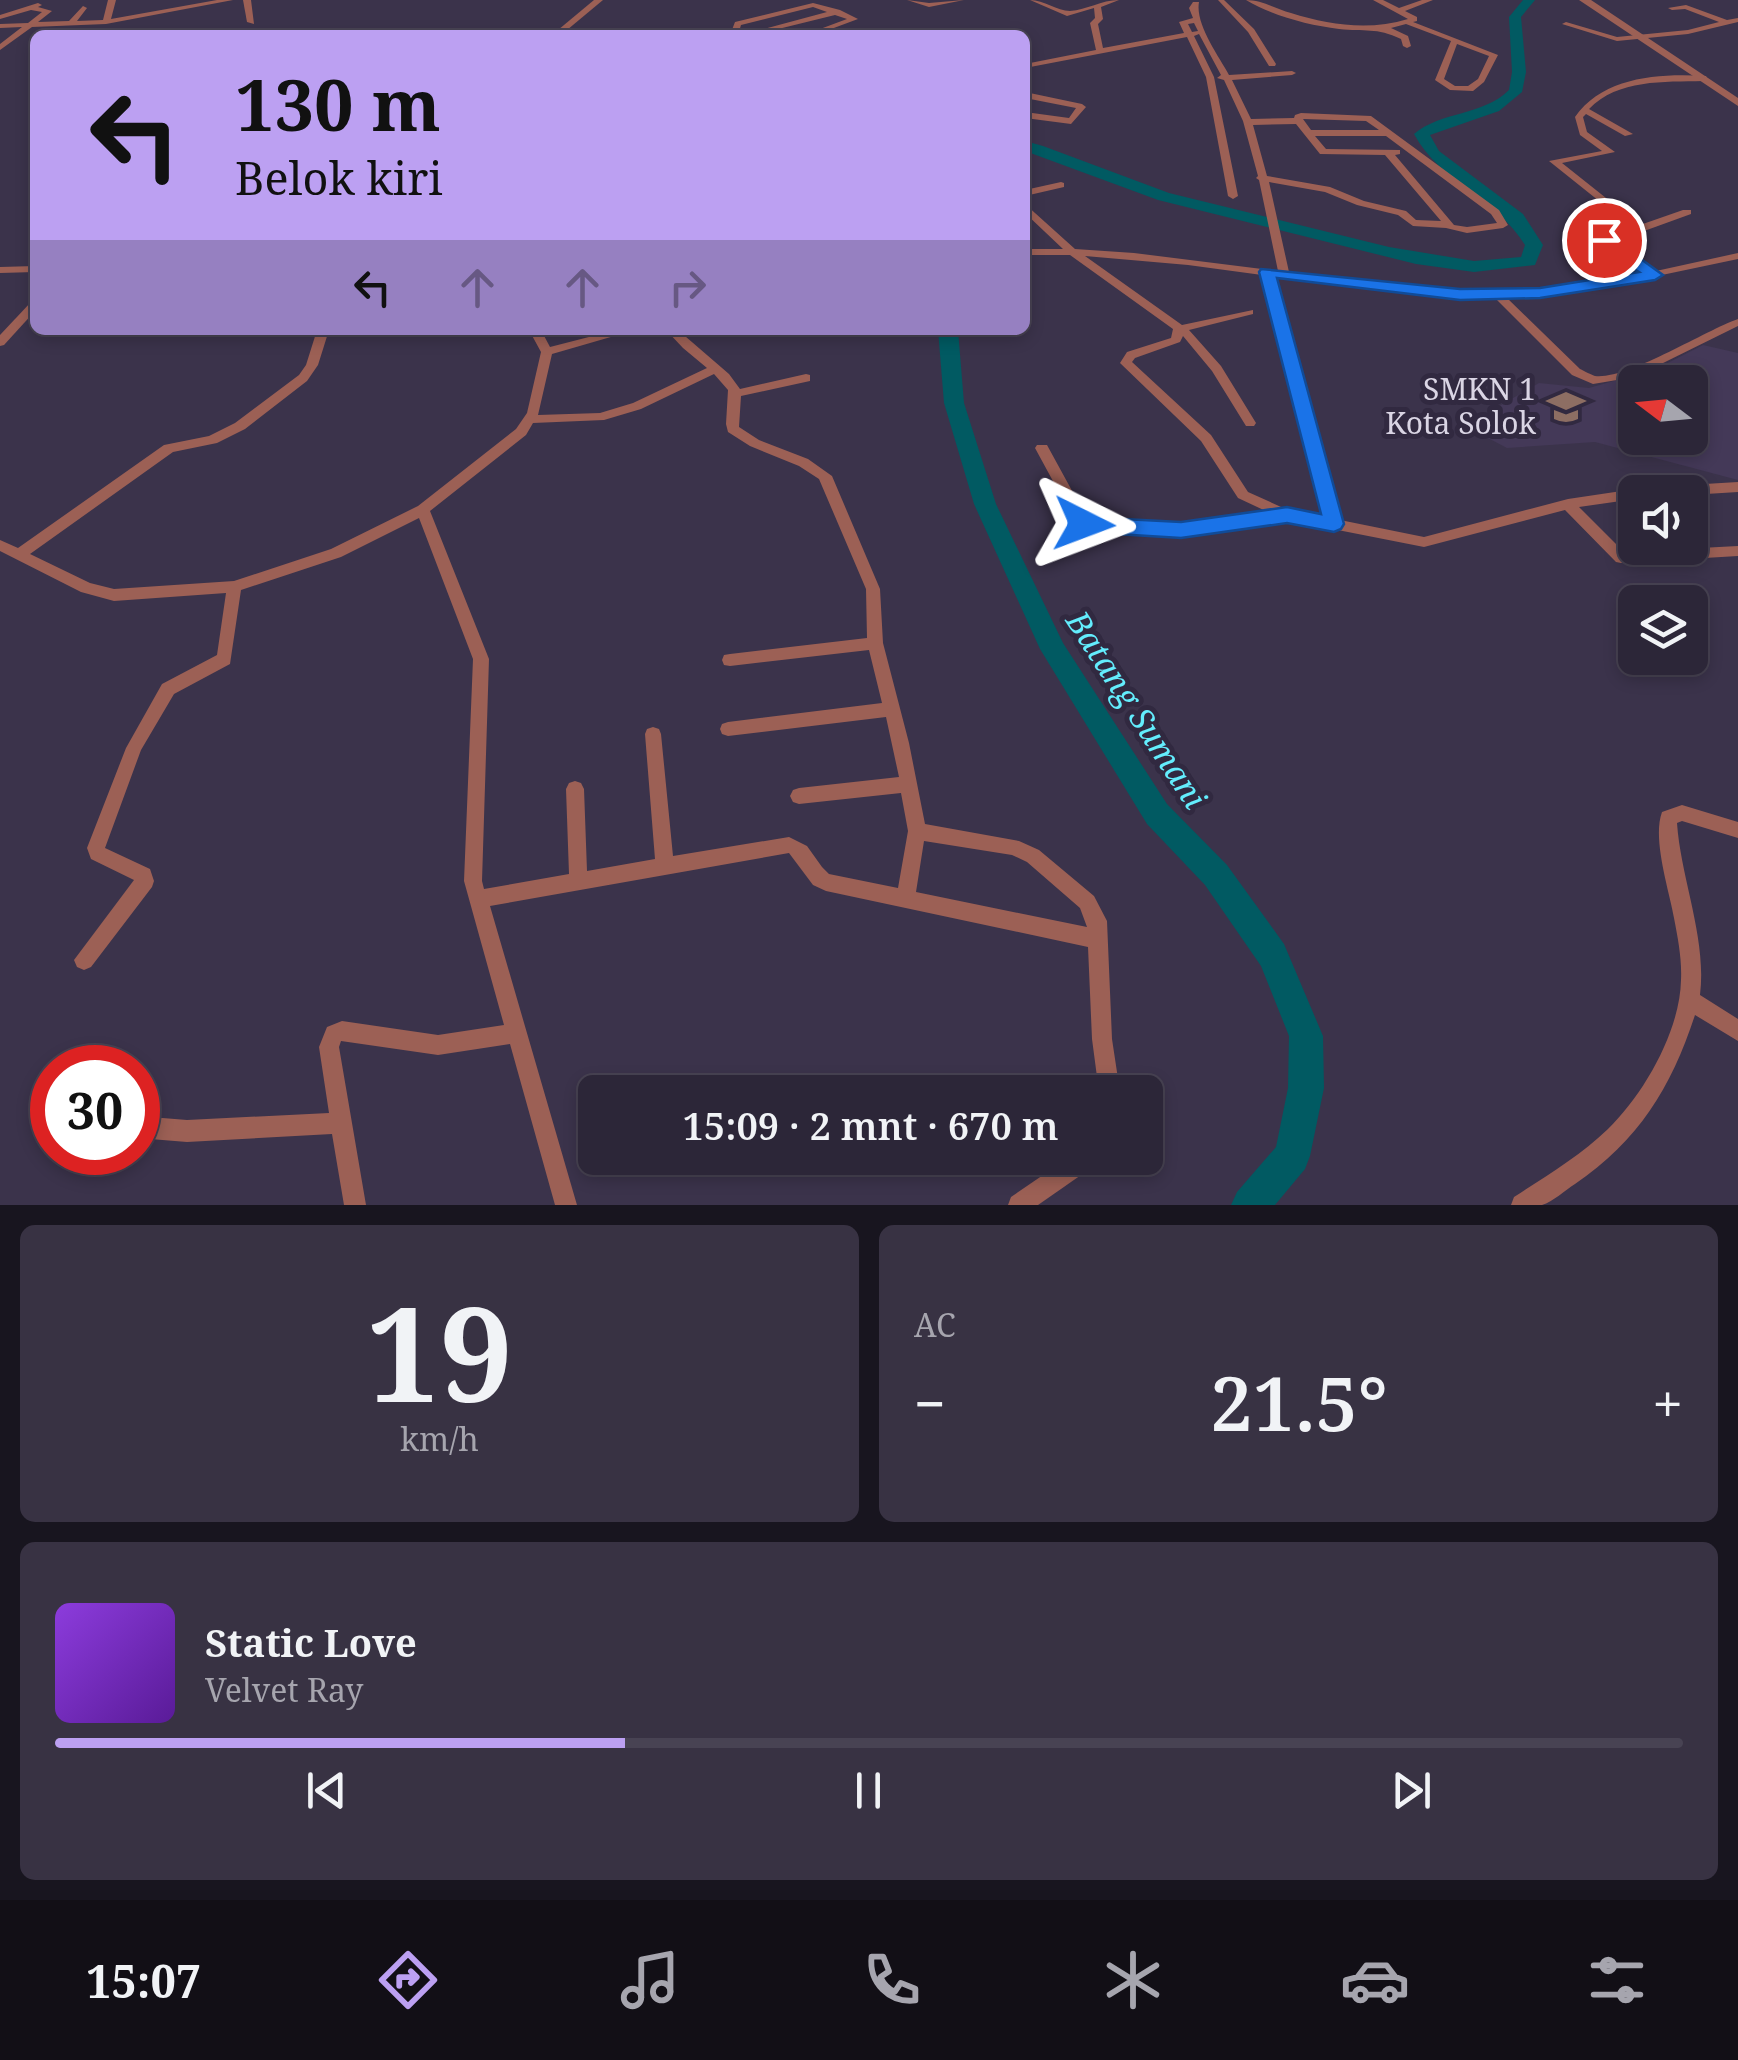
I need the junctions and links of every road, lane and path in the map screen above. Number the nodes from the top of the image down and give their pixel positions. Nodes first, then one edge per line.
1 (42, 0) edge
2 (112, 0) edge
3 (230, 0) edge
4 (247, 0) edge
5 (599, 0) edge
6 (911, 0) edge
7 (1034, 0) edge
8 (1115, 0) edge
9 (1250, 0) edge
10 (1377, 0) edge
11 (1428, 0) edge
12 (1584, 0) edge
13 (1696, 0) edge
14 (956, 1) edge
15 (1222, 1) edge
16 (1192, 2) edge
17 (1100, 4) edge
18 (83, 8) dead end
19 (1672, 8) dead end
20 (34, 9) junction
21 (1399, 11) junction
22 (837, 12) junction
23 (0, 17) edge
24 (1738, 18) edge
25 (1196, 20) junction
26 (106, 22) junction
27 (251, 22) dead end
28 (1407, 22) junction
29 (1727, 23) junction
30 (1566, 24) dead end
31 (70, 25) junction
32 (28, 26) junction
33 (0, 28) edge
34 (1384, 28) junction
35 (562, 30) edge
36 (736, 30) edge
37 (765, 30) edge
38 (824, 30) edge
39 (1200, 32) junction
40 (1188, 34) junction
41 (1641, 36) junction
42 (1454, 42) junction
43 (1408, 46) dead end
44 (0, 48) edge
45 (1100, 51) junction
46 (1272, 64) dead end
47 (1030, 65) edge
48 (1292, 73) dead end
49 (1210, 77) junction
50 (1228, 78) junction
51 (1703, 78) junction
52 (1732, 94) edge
53 (1030, 96) edge
54 (1738, 103) edge
55 (1583, 109) junction
56 (1030, 115) edge
57 (1299, 121) junction
58 (1247, 122) junction
59 (1307, 133) junction
60 (1390, 133) junction
61 (1628, 134) dead end
62 (1388, 152) junction
63 (1411, 152) junction
64 (1261, 178) junction
65 (1061, 186) dead end
66 (1030, 192) edge
67 (1232, 196) dead end
68 (1030, 211) edge
69 (1687, 212) dead end
70 (1449, 225) junction
71 (1636, 230) junction
72 (1072, 251) junction
73 (1030, 252) edge
74 (1738, 256) edge
75 (30, 268) edge
76 (0, 270) edge
77 (1267, 272) junction
78 (1284, 274) junction
79 (1655, 275) junction
80 (1498, 294) junction
81 (30, 311) edge
82 (1249, 312) dead end
83 (1738, 322) edge
84 (1179, 329) junction
85 (321, 335) edge
86 (538, 335) edge
87 (610, 335) edge
88 (676, 335) edge
89 (0, 342) edge
90 (547, 352) junction
91 (716, 368) junction
92 (806, 378) dead end
93 (734, 394) junction
94 (530, 419) junction
95 (1250, 423) dead end
96 (1042, 448) dead end
97 (1738, 488) edge
98 (1708, 489) edge
99 (1618, 497) edge
100 (1568, 504) junction
101 (423, 510) junction
102 (1287, 515) junction
103 (1334, 524) junction
104 (0, 545) edge
105 (1738, 551) edge
106 (18, 556) junction
107 (234, 587) junction
108 (875, 643) junction
109 (730, 660) dead end
110 (891, 709) junction
111 (728, 729) dead end
112 (653, 734) dead end
113 (908, 784) junction
114 (575, 790) dead end
115 (799, 796) dead end
116 (1738, 830) edge
117 (917, 831) junction
118 (665, 866) junction
119 (578, 881) junction
120 (477, 899) junction
121 (906, 899) junction
122 (1097, 939) junction
123 (84, 960) dead end
124 (1690, 1001) junction
125 (1738, 1031) edge
126 (518, 1033) junction
127 (1107, 1075) edge
128 (343, 1123) junction
129 (160, 1128) edge
130 (1062, 1175) edge
131 (355, 1205) edge
132 (566, 1205) edge
133 (1019, 1205) edge
134 (1522, 1205) edge

1 - 20 street
2 - 26 street
3 - 26 street
4 - 27 street
5 - 35 street
6 - 14 street
7 - 17 street
8 - 17 street
9 - 34 street
10 - 21 street
11 - 21 street
12 - 41 street
13 - 24 street
15 - 16 street
15 - 46 street
16 - 25 street
17 - 45 street
18 - 31 street
19 - 29 street
20 - 23 street
20 - 32 street
21 - 28 street
22 - 36 street
22 - 37 street
22 - 38 street
24 - 29 street
25 - 39 street
25 - 40 street
26 - 31 street
28 - 34 street
28 - 42 street
29 - 41 street
30 - 41 street
31 - 32 street
32 - 33 street
32 - 44 street
34 - 43 street
39 - 40 street
39 - 50 street
40 - 45 street
40 - 49 street
41 - 51 street
42 - 42 street
45 - 47 street
48 - 50 street
49 - 50 street
49 - 67 street
50 - 58 street
51 - 52 street
51 - 55 street
52 - 54 street
53 - 56 street
55 - 61 street
55 - 71 street
57 - 58 street
57 - 59 street
57 - 60 street
58 - 64 street
59 - 60 street
59 - 62 street
60 - 63 street
62 - 63 street
62 - 70 street
63 - 70 street
64 - 70 street
64 - 78 street
65 - 66 street
68 - 72 street
69 - 71 street
71 - 79 street
72 - 73 street
72 - 77 street
72 - 84 street
74 - 79 street
75 - 76 street
77 - 78 street
77 - 103 street
78 - 80 street
79 - 80 street
80 - 83 street
81 - 89 street
82 - 84 street
84 - 95 street
84 - 102 street
85 - 106 street
86 - 90 street
87 - 90 street
88 - 91 street
90 - 94 street
91 - 93 street
91 - 94 street
92 - 93 street
93 - 108 street
94 - 101 street
96 - 102 street
97 - 98 street
99 - 100 street
100 - 103 street
100 - 105 street
101 - 107 street
101 - 120 street
102 - 103 street
104 - 106 street
106 - 107 street
107 - 123 street
108 - 109 street
108 - 110 street
110 - 111 street
110 - 113 street
112 - 118 street
113 - 115 street
113 - 117 street
114 - 119 street
116 - 124 street
117 - 121 street
117 - 122 street
118 - 119 street
118 - 121 street
119 - 120 street
120 - 126 street
121 - 122 street
122 - 127 street
124 - 125 street
124 - 134 street
126 - 128 street
126 - 132 street
128 - 129 street
128 - 131 street
130 - 133 street

